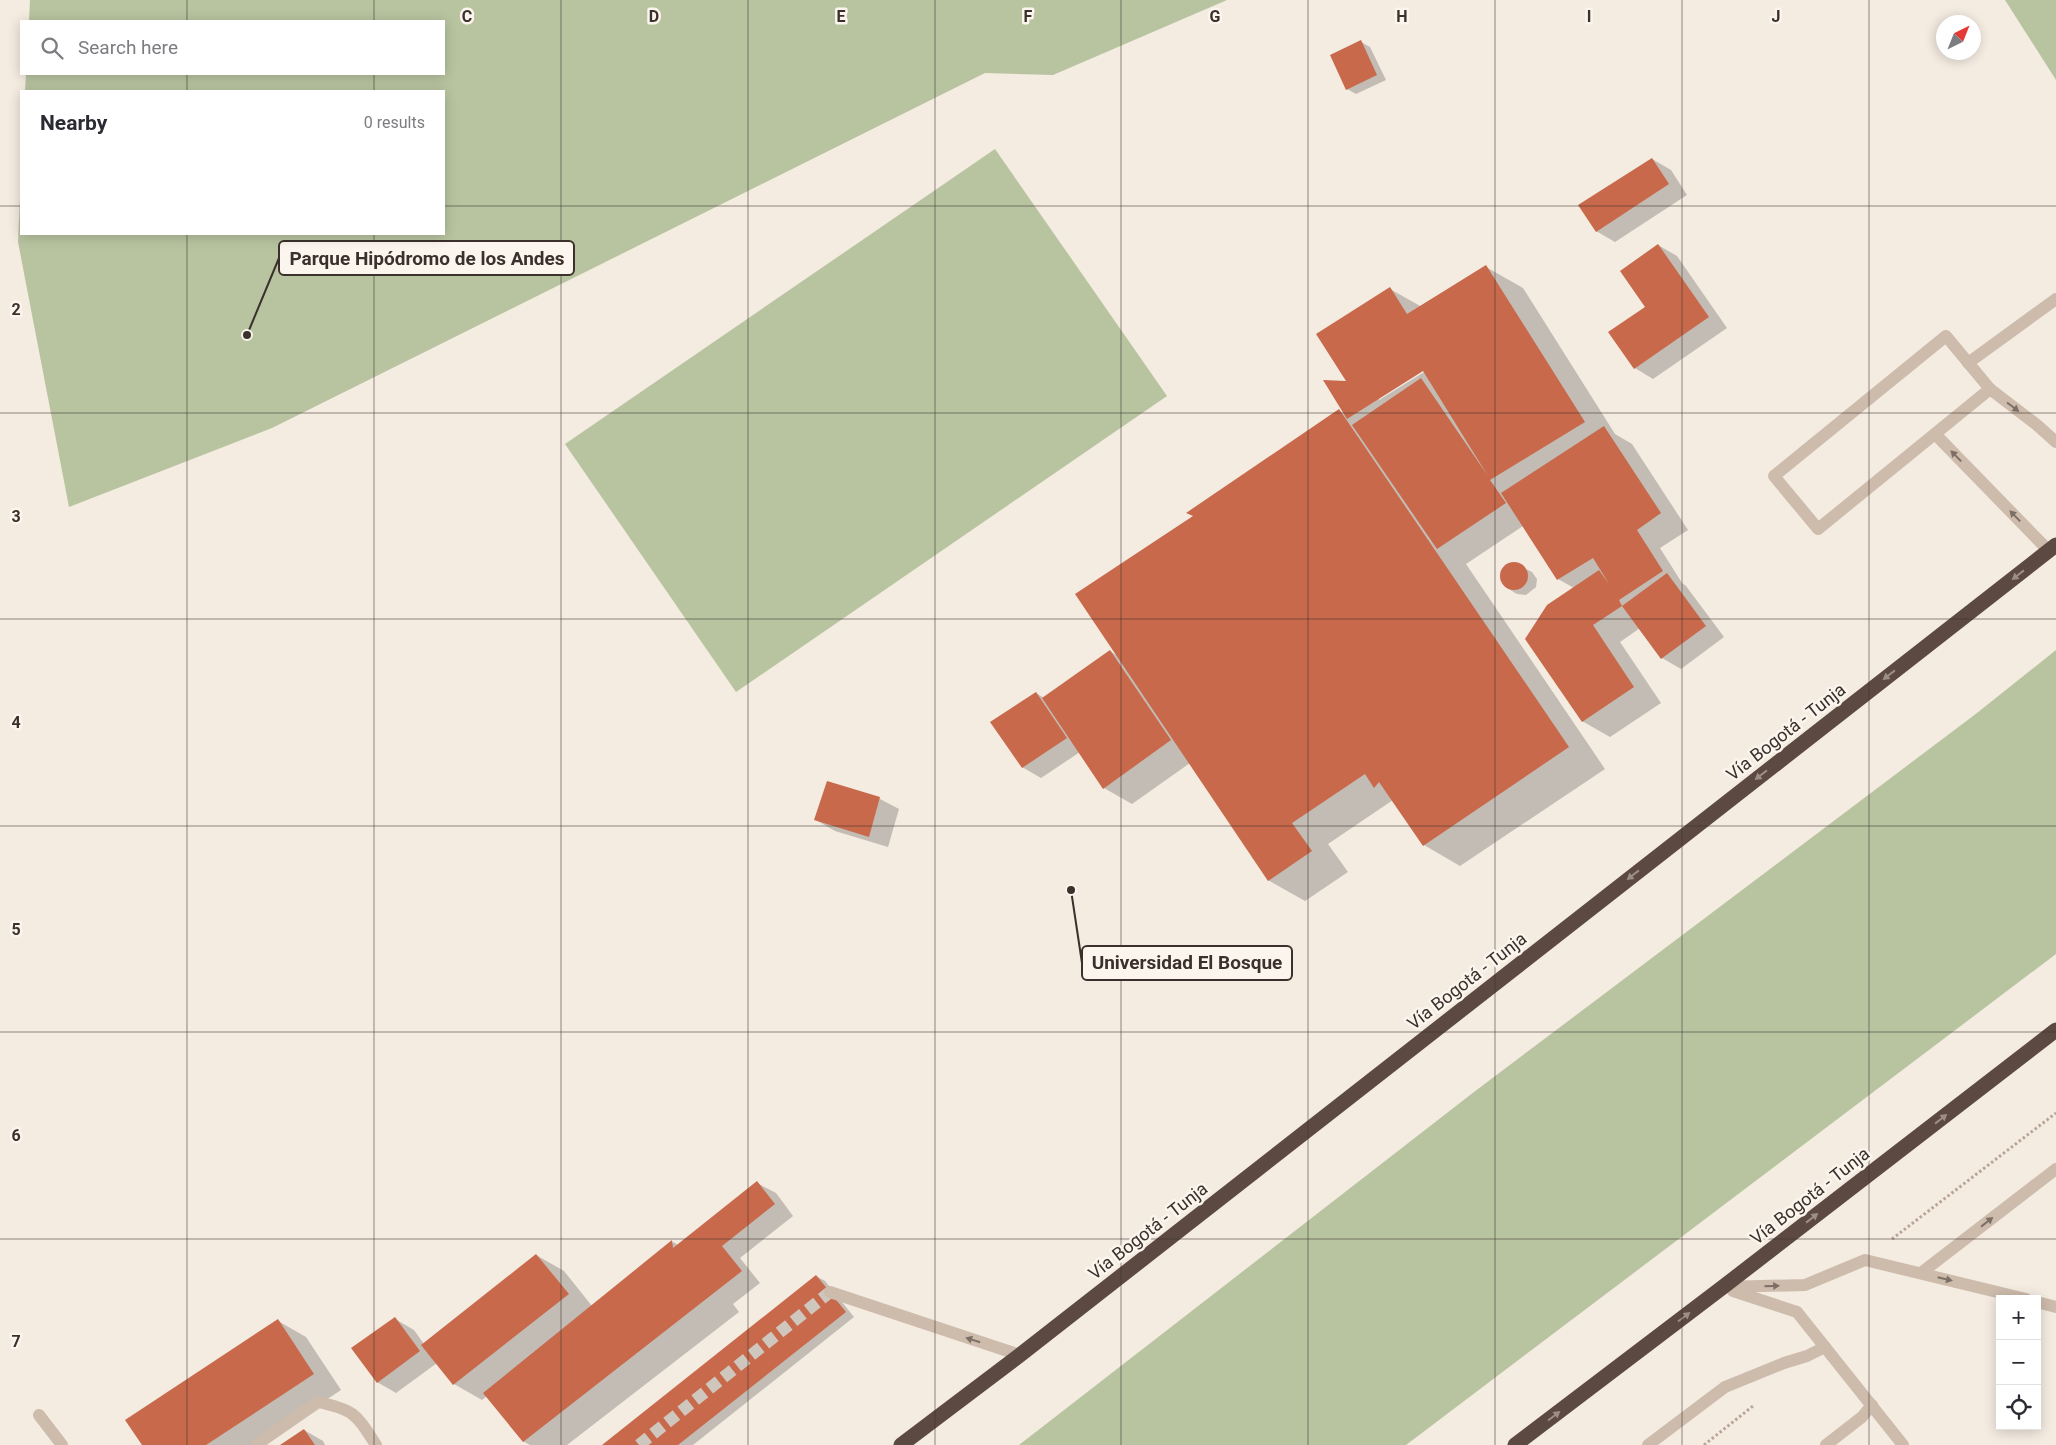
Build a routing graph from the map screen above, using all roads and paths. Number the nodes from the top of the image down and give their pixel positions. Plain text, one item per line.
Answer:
1 (2056, 299) edge
2 (1968, 363) junction
3 (1990, 389) junction
4 (1935, 434) junction
5 (2056, 442) edge
6 (2052, 548) edge
7 (2056, 1030) edge
8 (2056, 1169) edge
9 (1920, 1273) junction
10 (1723, 1287) junction
11 (830, 1292) dead end
12 (2010, 1295) edge
13 (2041, 1303) edge
14 (2056, 1307) edge
15 (1825, 1347) junction
16 (1020, 1355) junction
17 (1872, 1405) junction
18 (39, 1415) dead end
19 (62, 1445) edge
20 (256, 1445) edge
21 (376, 1445) edge
22 (901, 1445) edge
23 (1515, 1445) edge
24 (1648, 1445) edge
25 (1826, 1445) edge
26 (1903, 1445) edge

1 - 2 lane
2 - 3 lane
2 - 4 lane
3 - 4 lane
3 -> 5 lane
6 -> 4 lane
6 -> 16 highway, Vía Bogotá - Tunja
10 -> 7 highway, Vía Bogotá - Tunja
9 -> 8 lane
10 -> 9 lane
9 -> 12 lane
10 - 15 lane
23 -> 10 highway, Vía Bogotá - Tunja
16 -> 11 lane
13 - 14 lane
15 - 17 lane
15 - 24 lane
16 - 22 highway, Vía Bogotá - Tunja
17 - 25 lane
17 - 26 lane
18 - 19 lane
20 - 21 lane

